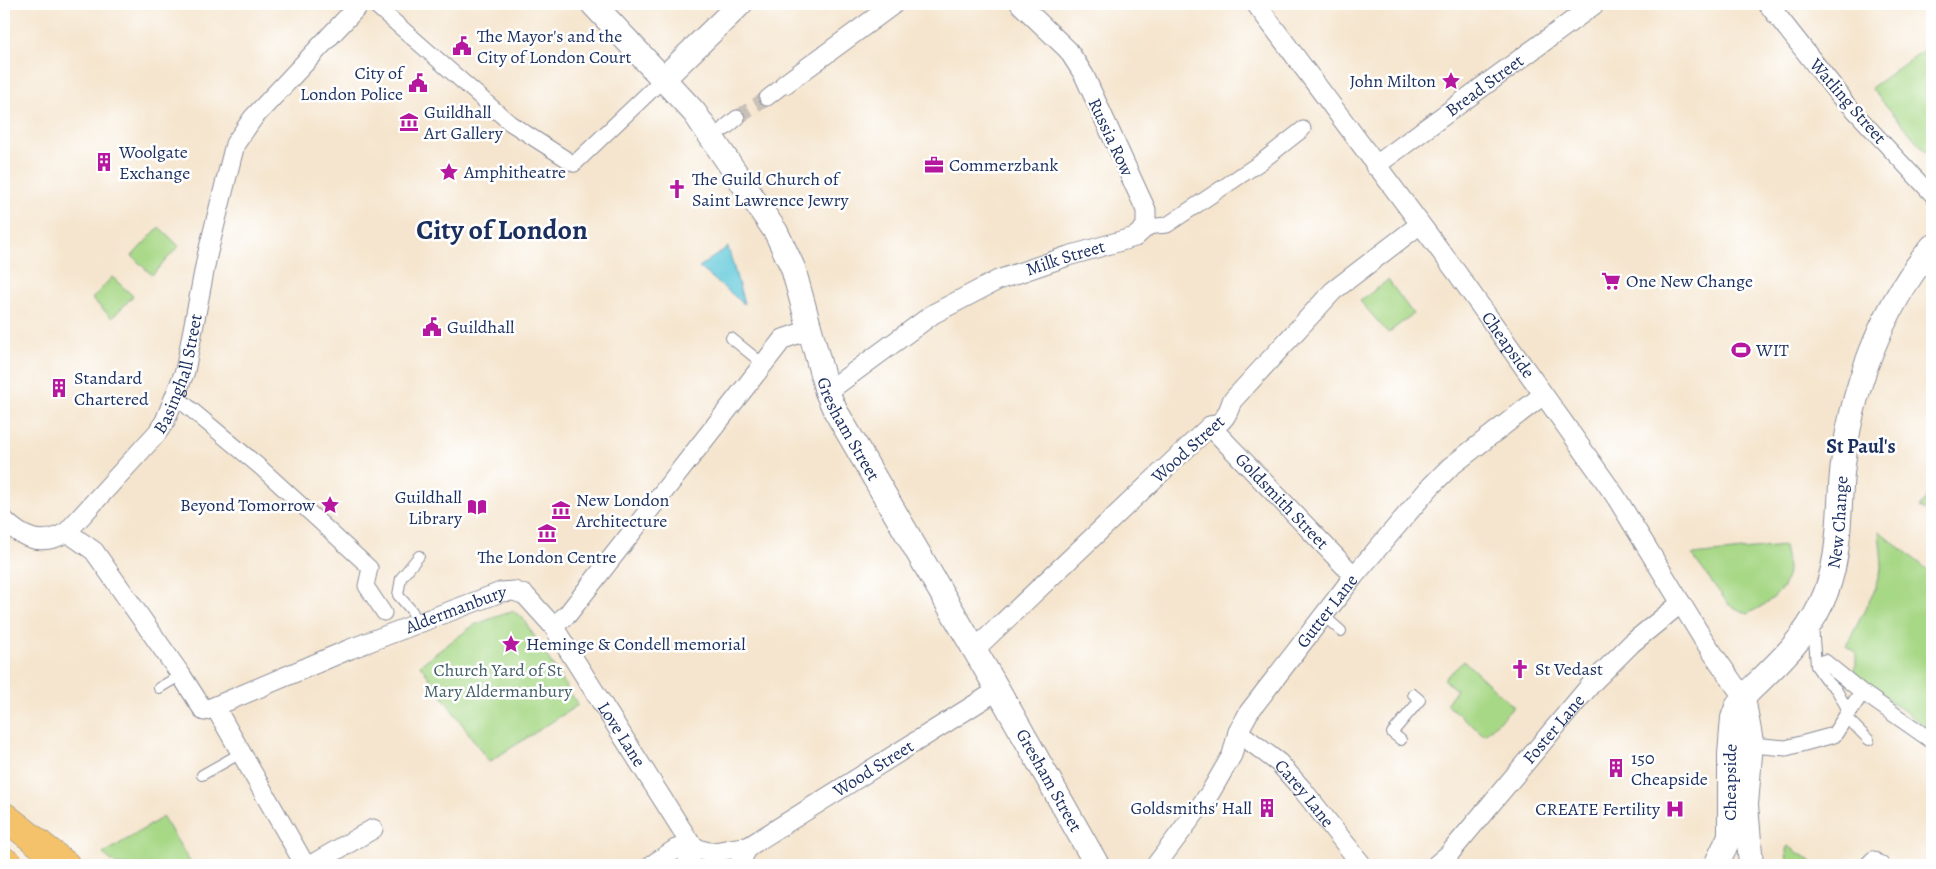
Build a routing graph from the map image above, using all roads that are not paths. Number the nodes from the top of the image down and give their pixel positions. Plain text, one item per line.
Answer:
1 (360, 4) edge
2 (374, 4) edge
3 (593, 4) edge
4 (740, 4) edge
5 (894, 4) edge
6 (1020, 4) edge
7 (1256, 4) edge
8 (1594, 4) edge
9 (1768, 4) edge
10 (663, 79) junction
11 (785, 84) joint
12 (1841, 97) joint
13 (767, 98) tunnel mouth
14 (1303, 129) dead end
15 (1375, 166) junction
16 (1932, 195) edge
17 (1419, 225) junction
18 (1146, 227) junction
19 (1932, 247) edge
20 (809, 330) junction
21 (731, 338) dead end
22 (763, 364) junction
23 (827, 392) junction
24 (1543, 395) junction
25 (175, 396) junction
26 (1210, 426) junction
27 (4, 520) edge
28 (67, 532) junction
29 (420, 556) dead end
30 (1354, 576) junction
31 (1681, 603) junction
32 (384, 613) dead end
33 (1324, 616) junction
34 (1813, 619) junction
35 (417, 623) junction
36 (553, 626) junction
37 (1342, 631) dead end
38 (974, 650) junction
39 (1825, 662) dead end
40 (181, 675) junction
41 (160, 688) dead end
42 (998, 690) junction
43 (1862, 692) junction
44 (1413, 694) dead end
45 (1743, 697) junction
46 (209, 709) junction
47 (1848, 714) junction
48 (1238, 732) junction
49 (1401, 740) dead end
50 (1869, 740) dead end
51 (1932, 741) edge
52 (1763, 746) dead end
53 (242, 753) junction
54 (202, 775) dead end
55 (4, 816) edge
56 (376, 828) dead end
57 (691, 844) junction
58 (748, 847) junction
59 (4, 861) edge
60 (10, 865) edge
61 (66, 865) edge
62 (305, 865) edge
63 (311, 865) edge
64 (652, 865) edge
65 (692, 865) edge
66 (739, 865) edge
67 (1097, 865) edge
68 (1156, 865) edge
69 (1362, 865) edge
70 (1436, 865) edge
71 (1716, 865) edge
72 (1752, 865) edge

1 - 25 street, Basinghall Street
2 - 10 street
3 - 10 street, Gresham Street
4 - 10 street
5 - 11 street
6 - 18 street, Russia Row
7 - 15 street, Cheapside
8 - 15 street, Bread Street
9 - 12 street, Watling Street
10 - 20 street, Gresham Street
11 - 13 street
12 - 16 street, Watling Street
14 - 18 street, Milk Street
15 - 17 street, Cheapside
17 - 24 street, Cheapside
17 - 26 street, Wood Street
18 - 23 street, Milk Street
19 - 34 street, New Change
20 - 22 street
20 - 23 street, Gresham Street
21 - 22 lane
22 - 36 street
23 - 38 street, Gresham Street
24 - 30 street, Gutter Lane
24 - 31 street, Cheapside
25 - 28 street, Basinghall Street
25 - 32 street
26 - 30 street, Goldsmith Street
26 - 38 street, Wood Street
27 - 28 street
28 - 40 street
29 - 35 lane
30 - 33 street, Gutter Lane
31 - 45 street, Cheapside
31 - 70 street, Foster Lane
33 - 37 lane
33 - 48 street, Gutter Lane
34 - 45 street, New Change
34 - 47 lane
35 - 36 street, Aldermanbury
35 - 46 street, Aldermanbury
36 - 57 street, Love Lane
38 - 42 street, Gresham Street
39 - 43 street
40 - 41 lane
40 - 46 street
42 - 58 street, Wood Street
42 - 67 street, Gresham Street
43 - 47 street
43 - 51 street
44 - 49 lane
45 - 71 street, Cheapside
45 - 72 street, Cheapside
46 - 53 street
47 - 50 lane
47 - 52 street
48 - 68 street, Gutter Lane
48 - 69 street, Carey Lane
53 - 54 lane
53 - 62 street
55 - 61 main road
56 - 63 street
57 - 58 street, Wood Street
57 - 64 street
57 - 65 street
58 - 66 street
59 - 60 main road

